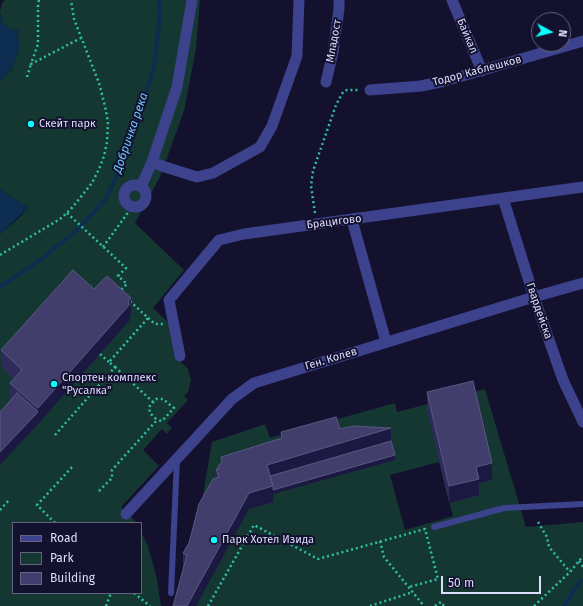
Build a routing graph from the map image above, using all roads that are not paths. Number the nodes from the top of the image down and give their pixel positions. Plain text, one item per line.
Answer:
1 (192, 0) edge
2 (298, 0) edge
3 (339, 0) edge
4 (452, 0) edge
5 (583, 41) edge
6 (482, 72) junction
7 (326, 82) dead end
8 (370, 90) road end
9 (152, 162) junction
10 (141, 187) junction
11 (583, 187) edge
12 (503, 198) junction
13 (352, 220) junction
14 (583, 283) edge
15 (534, 297) junction
16 (386, 342) junction
17 (180, 356) dead end
18 (583, 422) edge
19 (177, 458) junction
20 (583, 504) edge
21 (126, 514) dead end
22 (434, 527) dead end
23 (171, 593) dead end

1 - 9 street
2 - 9 street
3 - 7 street, Младост
4 - 6 street, Байкал
5 - 6 street, Тодор Каблешков
6 - 8 street, Тодор Каблешков
9 - 10 street
10 - 10 street
11 - 12 street, Брацигово
12 - 13 street, Брацигово
12 - 15 street, Гвардейска
13 - 16 street
13 - 17 street, Брацигово
14 - 15 street, Ген. Колев
15 - 16 street, Ген. Колев
15 - 18 street, Гвардейска
16 - 19 street, Ген. Колев
19 - 21 street, Ген. Колев
19 - 23 lane
20 - 22 lane

